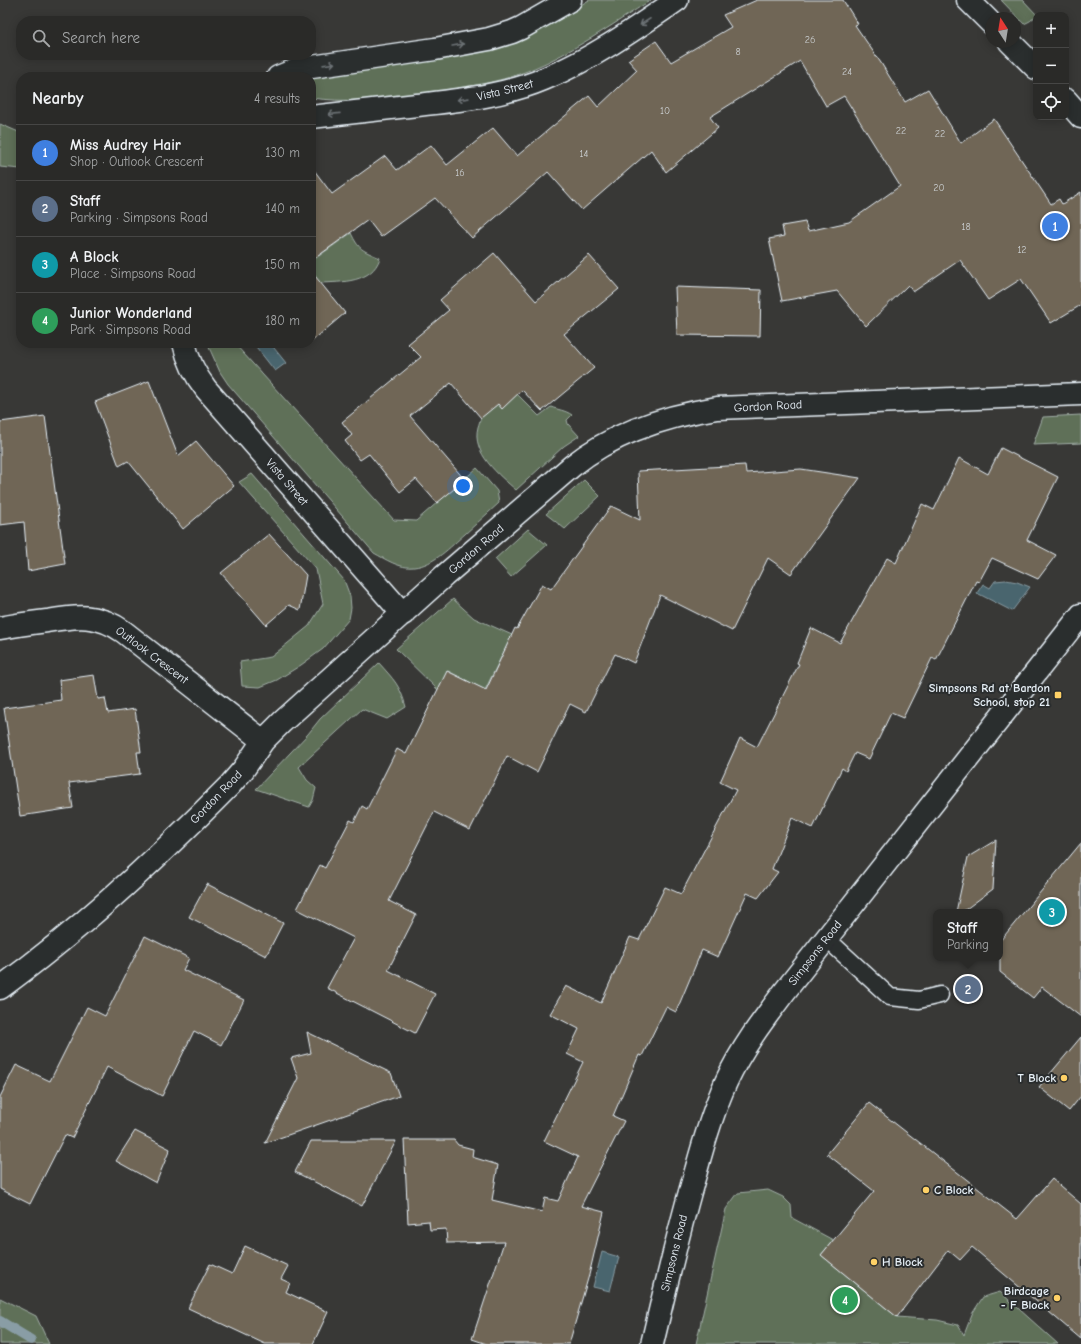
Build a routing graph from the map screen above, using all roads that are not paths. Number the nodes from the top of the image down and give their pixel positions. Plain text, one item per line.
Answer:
1 (570, 0) edge
2 (678, 0) edge
3 (968, 0) edge
4 (985, 17) edge
5 (1016, 48) edge
6 (1033, 65) edge
7 (290, 72) edge
8 (1069, 103) edge
9 (316, 116) edge
10 (1081, 117) edge
11 (185, 348) edge
12 (1081, 394) edge
13 (403, 614) junction
14 (1080, 616) edge
15 (0, 628) edge
16 (263, 741) junction
17 (827, 939) junction
18 (0, 988) edge
19 (940, 995) dead end
20 (652, 1344) edge

7 -> 1 street
2 -> 9 street, Vista Street
3 - 4 street
5 - 6 street
8 - 10 street
11 - 13 street, Vista Street
12 - 13 street, Gordon Road
13 - 16 street, Gordon Road
14 - 17 street, Simpsons Road
15 - 16 street, Outlook Crescent
16 - 18 street, Gordon Road
17 - 19 lane
17 - 20 street, Simpsons Road

